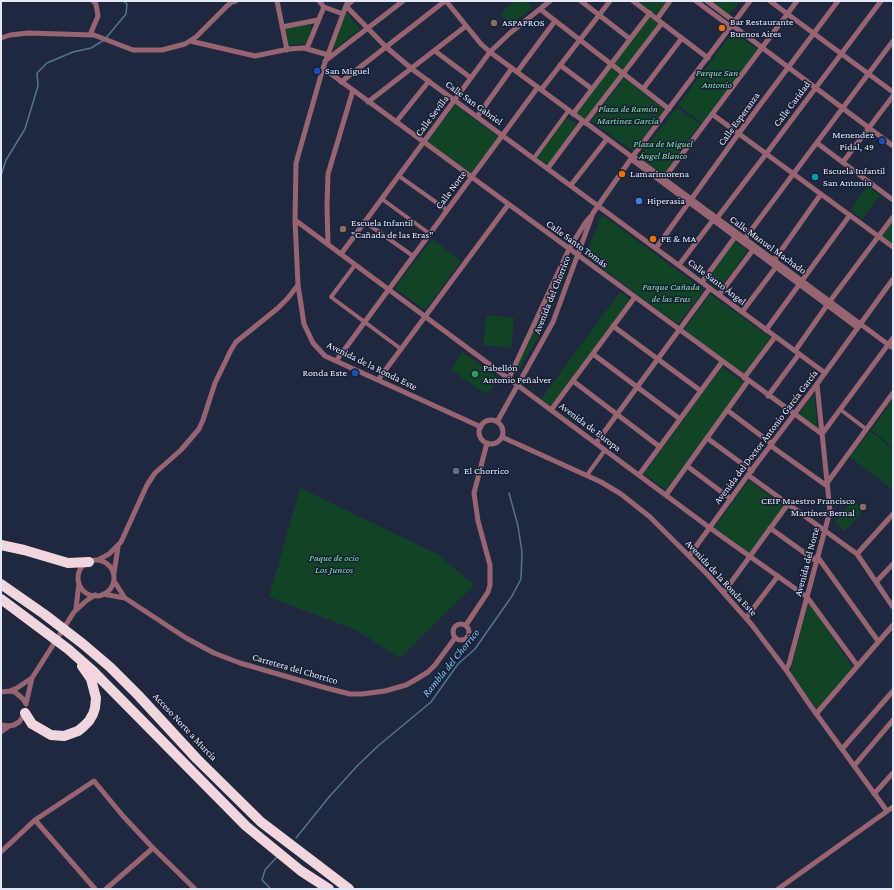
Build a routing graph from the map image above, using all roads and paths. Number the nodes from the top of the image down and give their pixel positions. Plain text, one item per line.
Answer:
1 (93, 1) edge
2 (234, 1) edge
3 (277, 1) edge
4 (319, 1) edge
5 (352, 1) edge
6 (404, 1) edge
7 (445, 1) edge
8 (550, 1) edge
9 (581, 1) edge
10 (610, 1) edge
11 (633, 1) edge
12 (670, 1) edge
13 (696, 1) edge
14 (707, 1) edge
15 (750, 1) edge
16 (770, 1) edge
17 (797, 1) edge
18 (838, 1) edge
19 (881, 1) edge
20 (347, 3) edge
21 (324, 7) junction
22 (540, 9) junction
23 (650, 13) junction
24 (343, 14) junction
25 (787, 14) junction
26 (598, 15) junction
27 (657, 19) junction
28 (318, 20) junction
29 (555, 21) junction
30 (662, 23) junction
31 (733, 24) junction
32 (466, 26) junction
33 (282, 27) junction
34 (367, 29) junction
35 (813, 33) junction
36 (90, 35) junction
37 (1, 38) edge
38 (682, 38) junction
39 (579, 40) junction
40 (630, 40) junction
41 (190, 41) junction
42 (893, 41) edge
43 (386, 47) junction
44 (762, 47) junction
45 (307, 48) junction
46 (287, 50) junction
47 (435, 50) junction
48 (490, 52) junction
49 (841, 54) junction
50 (328, 55) junction
51 (708, 58) junction
52 (325, 62) junction
53 (611, 64) junction
54 (560, 65) junction
55 (788, 67) junction
56 (323, 68) junction
57 (412, 68) junction
58 (512, 68) junction
59 (517, 72) junction
60 (624, 74) junction
61 (869, 74) junction
62 (471, 78) junction
63 (429, 81) junction
64 (341, 82) junction
65 (816, 88) junction
66 (539, 89) junction
67 (592, 89) junction
68 (643, 89) junction
69 (353, 90) junction
70 (893, 92) edge
71 (893, 96) edge
72 (455, 100) junction
73 (368, 102) junction
74 (843, 108) junction
75 (669, 109) junction
76 (571, 112) junction
77 (712, 114) junction
78 (477, 117) junction
79 (396, 122) junction
80 (584, 122) junction
81 (869, 128) junction
82 (739, 133) junction
83 (503, 135) junction
84 (607, 139) junction
85 (424, 143) junction
86 (817, 143) junction
87 (893, 146) edge
88 (766, 154) junction
89 (534, 158) junction
90 (632, 158) junction
91 (843, 162) junction
92 (548, 168) junction
93 (794, 174) junction
94 (399, 176) junction
95 (471, 178) junction
96 (663, 181) junction
97 (571, 185) junction
98 (821, 194) junction
99 (382, 199) junction
100 (893, 200) edge
101 (690, 201) junction
102 (508, 205) junction
103 (598, 206) junction
104 (447, 210) junction
105 (593, 213) junction
106 (850, 215) junction
107 (893, 217) edge
108 (715, 219) junction
109 (295, 220) junction
110 (365, 222) junction
111 (430, 234) junction
112 (735, 236) junction
113 (878, 236) junction
114 (744, 241) junction
115 (328, 245) junction
116 (893, 247) edge
117 (656, 248) junction
118 (569, 249) junction
119 (753, 250) junction
120 (341, 254) junction
121 (578, 255) junction
122 (414, 256) junction
123 (774, 264) junction
124 (356, 265) junction
125 (679, 265) junction
126 (893, 279) edge
127 (702, 282) junction
128 (800, 282) junction
129 (298, 285) junction
130 (710, 288) junction
131 (389, 290) junction
132 (719, 295) junction
133 (634, 297) junction
134 (829, 303) junction
135 (742, 312) junction
136 (425, 316) junction
137 (365, 322) junction
138 (613, 326) junction
139 (859, 326) junction
140 (679, 330) junction
141 (766, 330) junction
142 (775, 336) junction
143 (893, 338) edge
144 (891, 346) edge
145 (401, 349) junction
146 (797, 353) junction
147 (593, 354) junction
148 (658, 359) junction
149 (336, 361) junction
150 (722, 362) junction
151 (825, 373) junction
152 (509, 378) junction
153 (378, 380) junction
154 (746, 380) junction
155 (572, 381) junction
156 (517, 384) junction
157 (817, 384) junction
158 (637, 387) junction
159 (700, 392) junction
160 (893, 393) edge
161 (768, 396) junction
162 (552, 410) junction
163 (727, 410) junction
164 (841, 410) junction
165 (617, 414) junction
166 (794, 415) junction
167 (680, 419) junction
168 (497, 422) junction
169 (480, 427) junction
170 (866, 429) junction
171 (822, 434) junction
172 (502, 437) junction
173 (707, 438) junction
174 (596, 442) junction
175 (487, 443) junction
176 (772, 445) junction
177 (660, 446) junction
178 (605, 450) junction
179 (687, 466) junction
180 (750, 473) junction
181 (587, 475) junction
182 (639, 475) junction
183 (827, 485) junction
184 (666, 495) junction
185 (731, 499) junction
186 (788, 504) junction
187 (893, 514) edge
188 (710, 528) junction
189 (770, 528) junction
190 (824, 530) junction
191 (1, 545) edge
192 (118, 546) junction
193 (857, 554) junction
194 (689, 556) junction
195 (750, 556) junction
196 (817, 558) junction
197 (93, 561) junction
198 (893, 564) edge
199 (114, 574) junction
200 (778, 576) junction
201 (114, 581) junction
202 (79, 582) junction
203 (876, 582) junction
204 (1, 584) edge
205 (724, 592) junction
206 (103, 594) junction
207 (95, 595) junction
208 (807, 597) junction
209 (125, 598) junction
210 (1, 599) edge
211 (893, 607) edge
212 (75, 610) junction
213 (746, 618) junction
214 (893, 625) edge
215 (466, 626) junction
216 (456, 638) junction
217 (878, 641) junction
218 (68, 649) junction
219 (857, 665) junction
220 (786, 670) junction
221 (32, 678) junction
222 (10, 691) junction
223 (893, 691) edge
224 (1, 692) edge
225 (25, 709) junction
226 (816, 714) junction
227 (893, 720) edge
228 (1, 725) edge
229 (9, 726) junction
230 (1, 732) edge
231 (842, 749) junction
232 (854, 766) junction
233 (893, 773) edge
234 (874, 794) junction
235 (893, 807) edge
236 (887, 811) junction
237 (35, 820) junction
238 (153, 848) junction
239 (1, 852) edge
240 (95, 889) edge
241 (106, 889) edge
242 (195, 889) edge
243 (329, 889) edge
244 (349, 889) edge
245 (778, 889) edge

1 - 36 street
2 - 41 street
3 - 33 street
4 - 21 street
5 - 20 street
6 - 34 street
7 - 32 street, Calle Manuel Machado
7 - 43 street
8 - 22 street, Calle Sevilla
9 - 26 street
10 - 26 street, Calle Norte
11 - 23 street
12 - 27 street
13 - 31 street
14 - 31 street
15 - 31 street, Avenida del Chorrico
16 - 25 street
17 - 25 street
18 - 35 street, Calle Esperanza
19 - 49 street, Calle Caridad
20 - 24 street, Avenida de la Ronda Este
20 - 34 street, Calle San Gabriel
21 - 24 street
21 - 28 street
22 - 29 street
22 - 48 street, Calle Sevilla
23 - 27 street
23 - 40 street
24 - 50 street, Avenida de la Ronda Este
25 - 35 street
25 - 44 street
26 - 39 street, Calle Norte
26 - 40 street
27 - 30 street
28 - 33 street
28 - 45 street
29 - 39 street
29 - 59 street
30 - 38 street
30 - 60 street
31 - 44 street
31 - 51 street, Avenida del Chorrico
32 - 47 street
32 - 48 street, Calle Manuel Machado
33 - 46 street
34 - 43 street, Calle San Gabriel
34 - 52 street
35 - 49 street
35 - 55 street, Calle Esperanza
36 - 37 street
36 - 41 street
38 - 51 street
38 - 68 street
39 - 53 street
39 - 54 street, Calle Norte
40 - 53 street
41 - 46 street
42 - 61 street
43 - 57 street, Calle San Gabriel
43 - 64 street
44 - 55 street
44 - 77 street
45 - 46 street
45 - 50 street
47 - 57 street
47 - 62 street
48 - 58 street, Calle Manuel Machado
48 - 62 street, Calle Sevilla
49 - 61 street
49 - 65 street, Calle Caridad
50 - 52 street, Avenida de la Ronda Este
51 - 75 street, Avenida del Chorrico
52 - 56 street, Avenida de la Ronda Este
53 - 60 street
53 - 67 street
54 - 66 street, Calle Norte
54 - 67 street
55 - 65 street
55 - 82 street, Calle Esperanza
56 - 64 street, Calle Santo Tomás
56 - 109 street, Avenida de la Ronda Este
57 - 63 street, Calle San Gabriel
57 - 73 street
58 - 59 street, Calle Manuel Machado
58 - 78 street
59 - 66 street, Calle Manuel Machado
60 - 68 street
60 - 80 street
61 - 70 street
61 - 74 street
62 - 72 street, Calle Sevilla
63 - 72 street, Calle San Gabriel
63 - 79 street
64 - 69 street, Calle Santo Tomás
65 - 74 street
65 - 88 street, Calle Caridad
66 - 76 street, Calle Manuel Machado
66 - 83 street, Calle Norte
67 - 76 street
68 - 75 street
69 - 73 street, Calle Santo Tomás
69 - 115 street
71 - 81 street
72 - 78 street, Calle San Gabriel
72 - 85 street, Calle Sevilla
73 - 79 street, Calle Santo Tomás
74 - 81 street
74 - 86 street
75 - 90 street, Avenida del Chorrico
76 - 80 street, Calle Manuel Machado
76 - 89 street
77 - 82 street
77 - 96 street
78 - 83 street, Calle San Gabriel
79 - 85 street, Calle Santo Tomás
80 - 84 street, Calle Manuel Machado
80 - 92 street
81 - 87 street
81 - 91 street
82 - 88 street
82 - 101 street, Calle Esperanza
83 - 89 street, Calle San Gabriel
83 - 95 street, Calle Norte
84 - 90 street, Calle Manuel Machado
84 - 97 street
85 - 94 street, Calle Sevilla
85 - 95 street, Calle Santo Tomás
86 - 91 street
86 - 93 street
88 - 93 street
88 - 108 street, Calle Caridad
89 - 92 street, Calle San Gabriel
90 - 96 street, Calle Manuel Machado
90 - 103 street, Avenida del Chorrico
91 - 100 street
92 - 97 street, Calle San Gabriel
93 - 98 street
93 - 114 street
94 - 99 street, Calle Sevilla
94 - 104 street
95 - 102 street, Calle Santo Tomás
95 - 104 street, Calle Norte
96 - 101 street, Calle Manuel Machado
97 - 103 street, Calle San Gabriel
98 - 106 street
98 - 123 street
99 - 110 street, Calle Sevilla
99 - 111 street
101 - 108 street, Calle Manuel Machado
101 - 117 street, Calle Esperanza
102 - 118 street, Calle Santo Tomás
102 - 136 street
103 - 105 street, Avenida del Chorrico
103 - 117 street, Calle Santo Ángel
104 - 111 street, Calle Norte
105 - 118 street, Avenida del Chorrico
105 - 121 street, Avenida del Chorrico
106 - 113 street
106 - 128 street
107 - 113 street
108 - 112 street, Calle Manuel Machado
108 - 114 street, Calle Manuel Machado
108 - 125 street, Calle Caridad
109 - 115 street, Avenida de Europa
109 - 129 street, Avenida de la Ronda Este
110 - 120 street, Calle Sevilla
110 - 122 street
111 - 122 street, Calle Norte
112 - 114 street, Calle Manuel Machado
112 - 127 street
113 - 116 street
113 - 134 street
114 - 119 street, Calle Manuel Machado
114 - 123 street, Calle Manuel Machado
115 - 120 street, Avenida de Europa
117 - 125 street, Calle Santo Ángel
118 - 121 street, Calle Santo Tomás
118 - 152 street, Avenida del Chorrico
119 - 123 street, Calle Manuel Machado
119 - 132 street
120 - 124 street, Avenida de Europa
121 - 133 street, Calle Santo Tomás
121 - 156 street, Avenida del Chorrico
122 - 131 street, Calle Norte
123 - 128 street, Calle Manuel Machado
123 - 135 street
124 - 131 street, Avenida de Europa
124 - 137 street
125 - 127 street, Calle Santo Ángel
126 - 139 street, Avenida del Doctor Antonio García García
127 - 130 street, Calle Santo Ángel
128 - 134 street, Calle Manuel Machado
128 - 141 street
129 - 149 street, Avenida de la Ronda Este
129 - 192 street
130 - 132 street, Calle Santo Ángel
130 - 140 street
131 - 136 street, Avenida de Europa
131 - 137 street, Calle Norte
132 - 135 street, Calle Santo Ángel
133 - 138 street
133 - 140 street, Calle Santo Tomás
134 - 139 street, Calle Manuel Machado
134 - 146 street
135 - 141 street, Calle Santo Ángel
136 - 145 street
136 - 152 street, Avenida de Europa
137 - 145 street
137 - 149 street, Calle Norte
138 - 147 street
138 - 148 street
139 - 144 street, Calle Manuel Machado
139 - 151 street, Avenida del Doctor Antonio García García
140 - 148 street
140 - 150 street, Calle Santo Tomás
141 - 142 street, Calle Santo Ángel
142 - 146 street, Calle Santo Ángel
142 - 154 street
143 - 144 street
144 - 164 street
145 - 153 street
146 - 151 street, Calle Santo Ángel
146 - 161 street
147 - 155 street
147 - 158 street
148 - 158 street
148 - 159 street
149 - 153 street, Avenida de la Ronda Este
150 - 154 street, Calle Santo Tomás
150 - 159 street
151 - 157 street, Avenida del Doctor Antonio García García
152 - 156 street, Avenida de Europa
153 - 169 street, Avenida de la Ronda Este
154 - 161 street, Calle Santo Tomás
154 - 163 street
155 - 162 street
155 - 165 street
156 - 162 street, Avenida de Europa
156 - 168 street, Avenida del Chorrico
157 - 166 street, Avenida del Doctor Antonio García García
157 - 171 street, Avenida del Norte
158 - 165 street
158 - 167 street
159 - 167 street
160 - 170 street
161 - 166 street, Calle Santo Tomás
162 - 174 street, Avenida de Europa
163 - 173 street
163 - 176 street
164 - 170 street
164 - 171 street
165 - 174 street
165 - 177 street
166 - 171 street, Calle Santo Tomás
166 - 176 street, Avenida del Doctor Antonio García García
167 - 177 street
168 - 169 street
168 - 172 street
169 - 175 street
170 - 183 street
171 - 183 street, Avenida del Norte
172 - 175 street
172 - 181 street, Avenida de la Ronda Este
173 - 179 street
173 - 180 street
174 - 178 street, Avenida de Europa
175 - 215 street
176 - 180 street, Avenida del Doctor Antonio García García
176 - 183 street
177 - 182 street
178 - 181 street
178 - 182 street, Avenida de Europa
179 - 184 street
179 - 185 street
180 - 185 street, Avenida del Doctor Antonio García García
180 - 186 street
181 - 194 street, Avenida de la Ronda Este
182 - 184 street, Avenida de Europa
183 - 190 street, Avenida del Norte
184 - 188 street, Avenida de Europa
185 - 188 street, Avenida del Doctor Antonio García García
186 - 189 street
186 - 190 street
187 - 193 street
188 - 194 street, Avenida del Doctor Antonio García García
188 - 195 street, Avenida de Europa
189 - 195 street
189 - 196 street
190 - 193 street
190 - 196 street, Avenida del Norte
191 - 197 highway
192 - 197 street
192 - 199 street
193 - 203 street
194 - 205 street, Avenida de la Ronda Este
195 - 200 street, Avenida de Europa
195 - 205 street
196 - 208 street, Avenida del Norte
196 - 217 street
197 - 199 street
197 - 202 street
198 - 203 street
199 - 201 street
200 - 208 street, Avenida de Europa
200 - 213 street
201 - 206 street
201 - 209 street, Carretera del Chorrico
202 - 207 street
202 - 212 street
203 - 211 street
204 - 244 highway, Acceso Norte a Murcia
205 - 213 street, Avenida de la Ronda Este
206 - 207 street
206 - 209 street, Carretera del Chorrico
207 - 212 street
208 - 219 street, Avenida de Europa
208 - 220 street, Avenida del Norte
209 - 216 street, Carretera del Chorrico
210 - 218 highway
212 - 221 street
213 - 220 street, Avenida de la Ronda Este
214 - 217 street
215 - 216 street
215 - 216 street
217 - 219 street
218 - 225 highway
218 - 243 highway
219 - 226 street
220 - 226 street, Avenida de la Ronda Este
221 - 222 street
221 - 225 street
222 - 224 street
222 - 225 street
223 - 231 street
225 - 229 street
226 - 231 street, Avenida de la Ronda Este
227 - 232 street
228 - 229 street
229 - 230 street
231 - 232 street, Avenida de la Ronda Este
232 - 234 street, Avenida de la Ronda Este
233 - 234 street
234 - 236 street, Avenida de la Ronda Este
235 - 236 street
236 - 245 street
237 - 238 street
237 - 239 street
237 - 240 street
238 - 241 street
238 - 242 street

